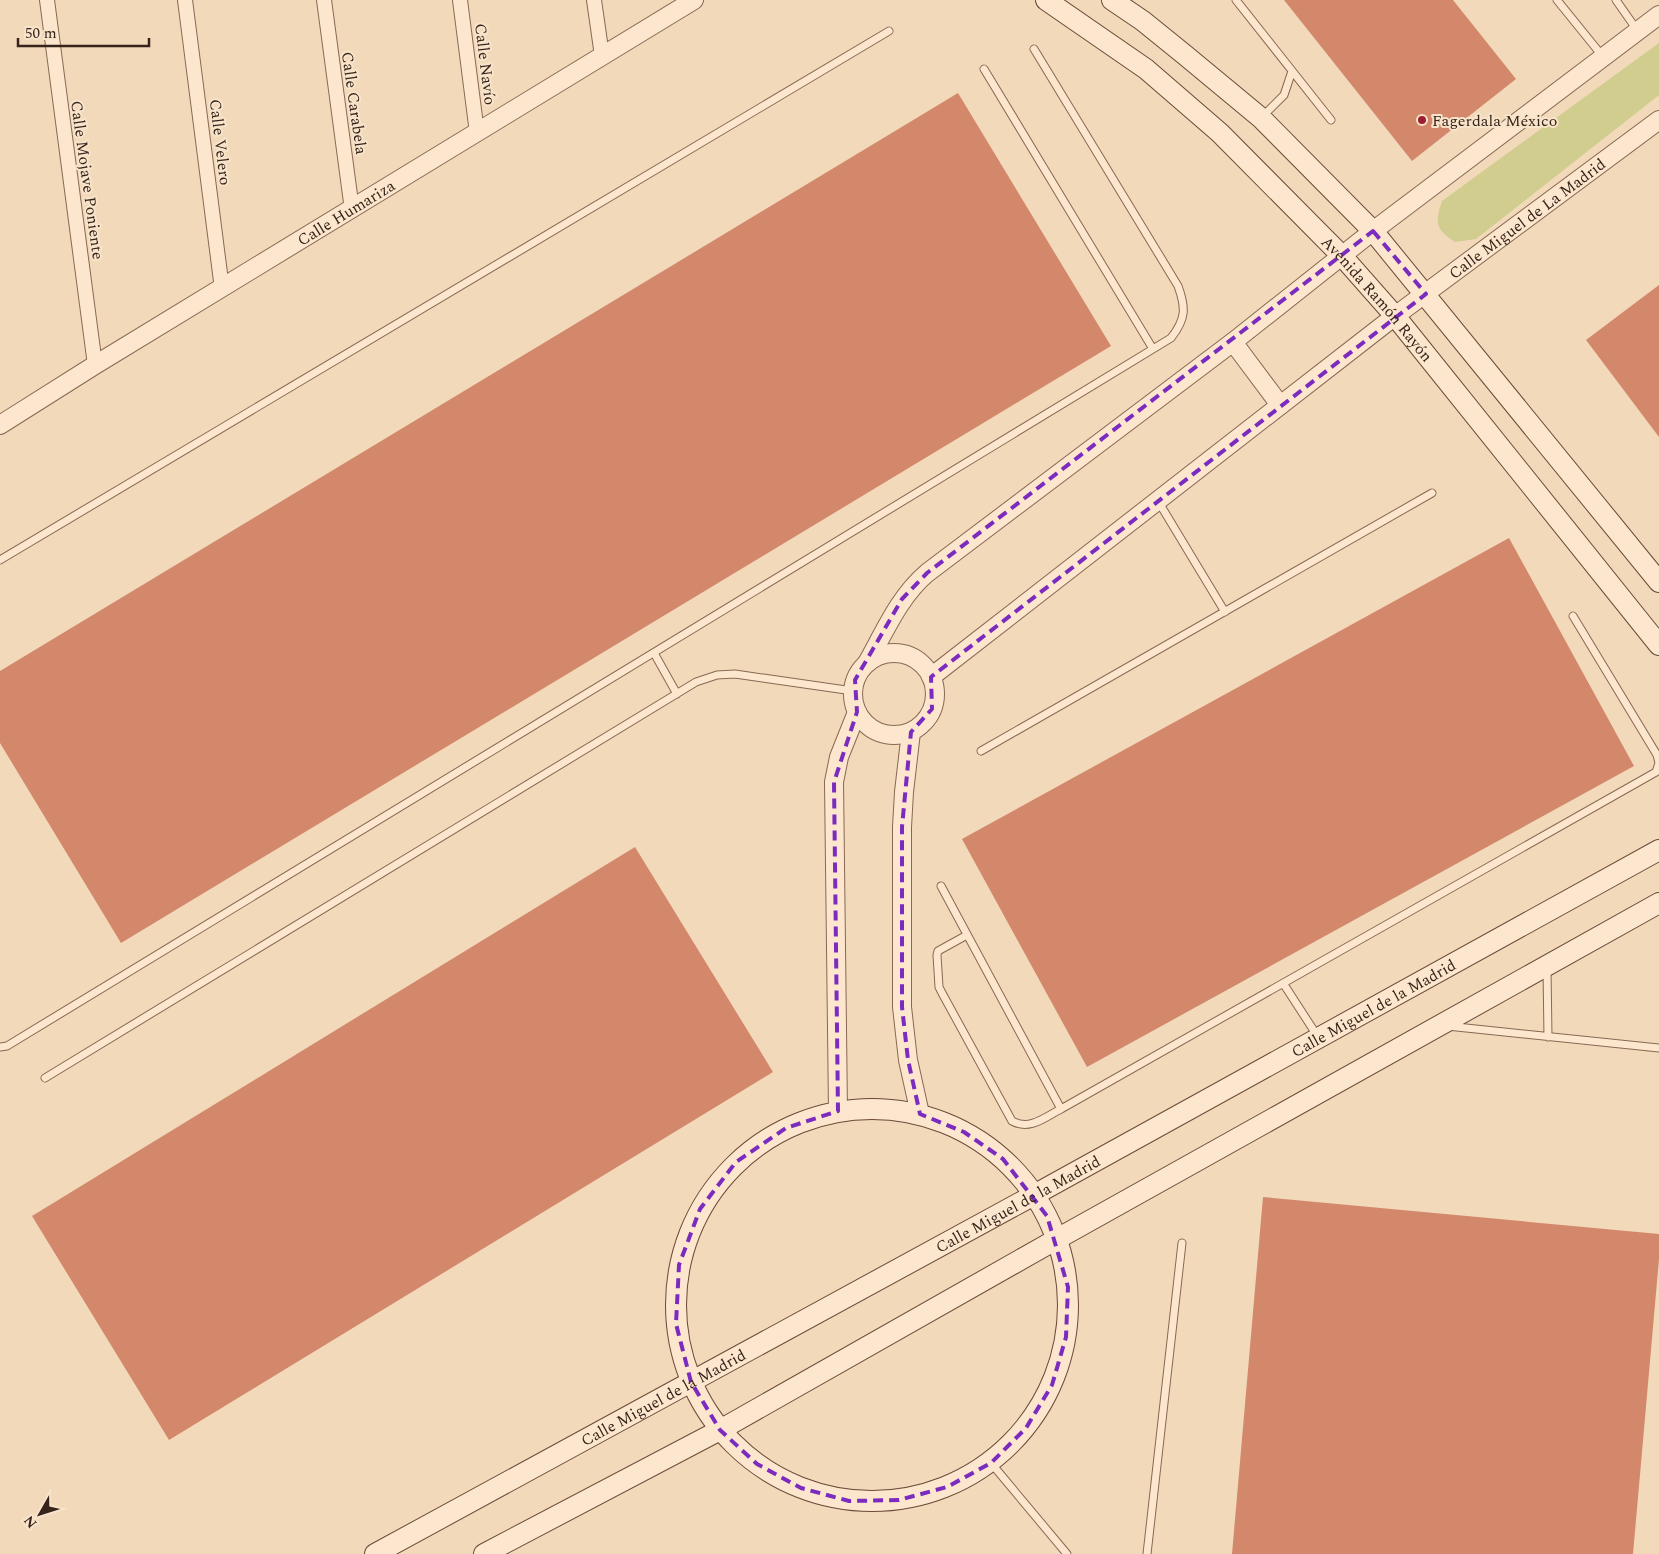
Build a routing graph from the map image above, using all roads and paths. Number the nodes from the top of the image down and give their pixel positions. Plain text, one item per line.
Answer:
1 (47, 0) edge
2 (185, 0) edge
3 (324, 0) edge
4 (460, 0) edge
5 (594, 0) edge
6 (694, 0) edge
7 (1046, 0) edge
8 (1112, 0) edge
9 (1236, 0) edge
10 (1557, 0) edge
11 (1616, 0) edge
12 (1659, 14) edge
13 (889, 31) dead end
14 (1638, 31) junction
15 (1034, 49) dead end
16 (602, 56) junction
17 (1604, 58) junction
18 (984, 70) dead end
19 (1292, 71) junction
20 (1261, 118) junction
21 (1331, 120) dead end
22 (1659, 120) edge
23 (477, 133) junction
24 (352, 210) junction
25 (1374, 231) junction
26 (1342, 256) junction
27 (222, 289) junction
28 (1426, 294) junction
29 (1395, 316) junction
30 (1233, 342) junction
31 (1153, 349) junction
32 (95, 365) junction
33 (1280, 406) junction
34 (0, 425) edge
35 (1432, 493) dead end
36 (1158, 500) junction
37 (0, 560) edge
38 (1659, 582) edge
39 (1225, 612) junction
40 (1573, 616) dead end
41 (1659, 645) edge
42 (654, 653) junction
43 (867, 663) junction
44 (931, 677) junction
45 (853, 691) junction
46 (677, 694) junction
47 (857, 712) junction
48 (911, 732) junction
49 (981, 751) dead end
50 (1659, 850) edge
51 (941, 886) dead end
52 (1659, 903) edge
53 (967, 935) junction
54 (1547, 966) junction
55 (1283, 983) junction
56 (1439, 1026) junction
57 (1548, 1037) junction
58 (1318, 1038) junction
59 (0, 1047) edge
60 (1659, 1048) edge
61 (45, 1078) dead end
62 (1061, 1109) junction
63 (838, 1111) junction
64 (920, 1114) junction
65 (1034, 1195) junction
66 (1057, 1239) junction
67 (1182, 1243) dead end
68 (691, 1382) junction
69 (720, 1430) junction
70 (990, 1463) junction
71 (375, 1554) edge
72 (484, 1554) edge
73 (1067, 1554) edge
74 (1146, 1554) edge

1 - 32 street, Calle Mojave Poniente
2 - 27 street, Calle Velero
3 - 24 street, Calle Carabela
4 - 23 street, Calle Navío
5 - 16 street
6 - 16 street, Calle Humariza
7 - 26 main road, Avenida Ramón Rayón
8 - 20 main road
9 - 19 lane
10 - 17 lane
11 - 14 lane
12 - 14 street
13 - 37 lane
14 - 17 street
15 - 31 lane
16 - 23 street, Calle Humariza
17 - 25 street
18 - 31 lane
19 - 20 lane
19 - 21 lane
20 - 25 main road
22 - 28 street, Calle Miguel de La Madrid
23 - 24 street, Calle Humariza
24 - 27 street, Calle Humariza
25 - 26 street
25 - 28 main road
26 - 29 main road, Avenida Ramón Rayón
26 - 30 street
27 - 32 street, Calle Humariza
28 - 29 street, Calle Miguel de La Madrid
28 - 38 main road
29 - 33 street, Calle Miguel de La Madrid
29 - 41 main road, Avenida Ramón Rayón
30 - 33 street
30 - 43 street
31 - 42 lane
32 - 34 street, Calle Humariza
33 - 36 street, Calle Miguel de La Madrid
35 - 39 lane
36 - 39 lane
36 - 44 street, Calle Miguel de La Madrid
39 - 49 lane
40 - 55 lane
42 - 46 lane
42 - 59 lane
43 - 44 street
43 - 45 street
44 - 48 street
45 - 46 lane
45 - 47 street
46 - 61 lane
47 - 48 street
47 - 63 street
48 - 64 street
50 - 58 main road, Calle Miguel de la Madrid
51 - 53 lane
52 - 54 main road
53 - 62 lane
53 - 62 lane
54 - 56 main road
54 - 57 lane
55 - 58 lane
55 - 62 lane
56 - 57 lane
56 - 66 main road
57 - 60 lane
58 - 65 main road, Calle Miguel de la Madrid
63 - 64 main road
63 - 68 main road
64 - 65 main road
65 - 66 main road
65 - 68 main road, Calle Miguel de la Madrid
66 - 69 main road
66 - 70 main road
67 - 74 lane
68 - 69 main road
68 - 71 main road, Calle Miguel de la Madrid
69 - 70 main road
69 - 72 main road
70 - 73 lane

